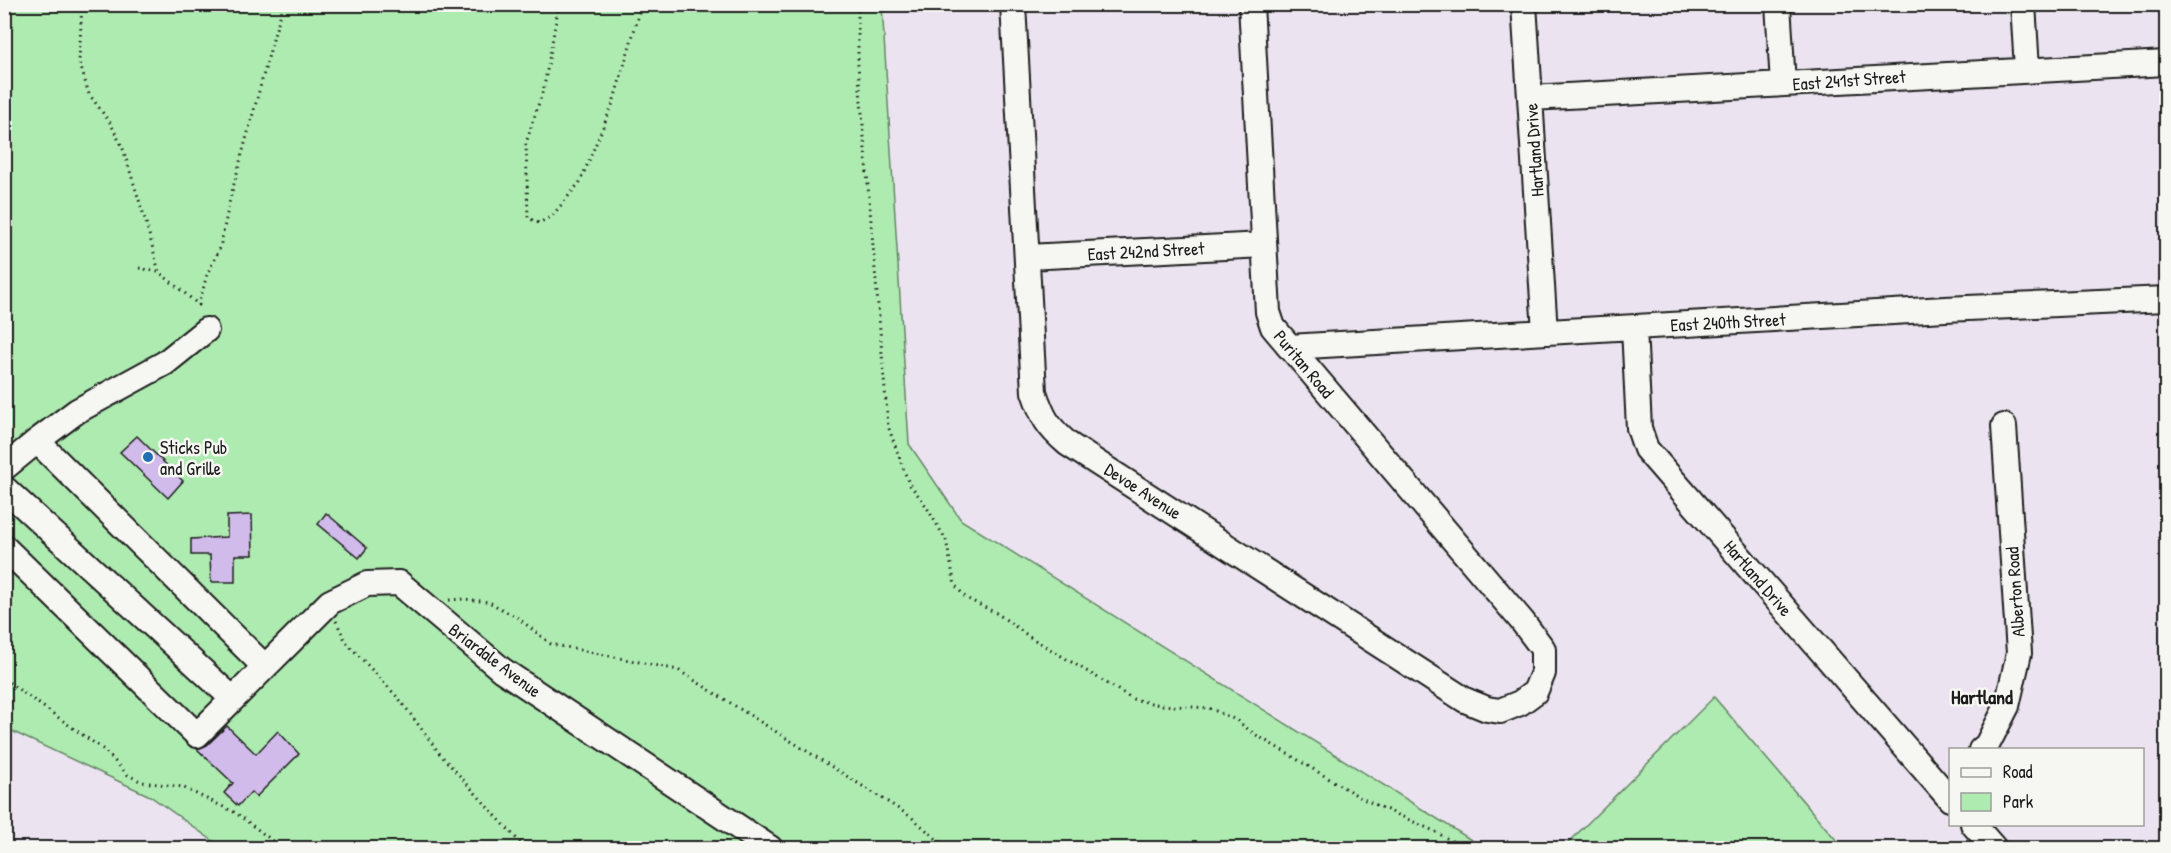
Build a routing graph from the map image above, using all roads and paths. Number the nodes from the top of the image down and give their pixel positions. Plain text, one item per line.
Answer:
1 (82, 4) edge
2 (284, 4) edge
3 (559, 4) edge
4 (642, 4) edge
5 (858, 4) edge
6 (1013, 4) edge
7 (1251, 4) edge
8 (1524, 4) edge
9 (1778, 4) edge
10 (2023, 4) edge
11 (2166, 63) edge
12 (2027, 69) junction
13 (1783, 84) junction
14 (1531, 98) junction
15 (1264, 245) junction
16 (1027, 257) junction
17 (139, 268) dead end
18 (159, 272) junction
19 (2166, 299) edge
20 (1634, 328) junction
21 (206, 330) dead end
22 (1545, 332) junction
23 (1289, 347) junction
24 (2004, 426) dead end
25 (37, 441) junction
26 (4, 468) edge
27 (4, 488) edge
28 (4, 547) edge
29 (446, 600) dead end
30 (334, 616) dead end
31 (1522, 621) joint
32 (265, 667) junction
33 (4, 680) edge
34 (233, 699) junction
35 (1983, 748) edge
36 (1947, 788) edge
37 (1974, 826) edge
38 (282, 849) edge
39 (525, 849) edge
40 (770, 849) edge
41 (947, 849) edge
42 (1464, 849) edge
43 (1994, 849) edge

1 - 18 path
2 - 18 path
3 - 4 path
5 - 42 path
6 - 16 street, Devoe Avenue
7 - 15 street, Puritan Road
8 - 14 street, Hartland Drive
9 - 13 street
10 - 12 street
11 - 12 street, East 241st Street
12 - 13 street, East 241st Street
13 - 14 street, East 241st Street
14 - 22 street, Hartland Drive
15 - 16 street, East 242nd Street
15 - 23 street, Puritan Road
16 - 31 street, Devoe Avenue
17 - 18 path
19 - 20 street, East 240th Street
20 - 22 street, East 240th Street
20 - 36 street, Hartland Drive
21 - 25 street
22 - 23 street, East 240th Street
23 - 31 street, Puritan Road
24 - 35 street, Alberton Road
25 - 26 street
25 - 32 street
27 - 34 street
28 - 34 street, Briardale Avenue
29 - 41 path
30 - 39 path
32 - 34 street, Briardale Avenue
32 - 40 street, Briardale Avenue
33 - 38 path
37 - 43 street

